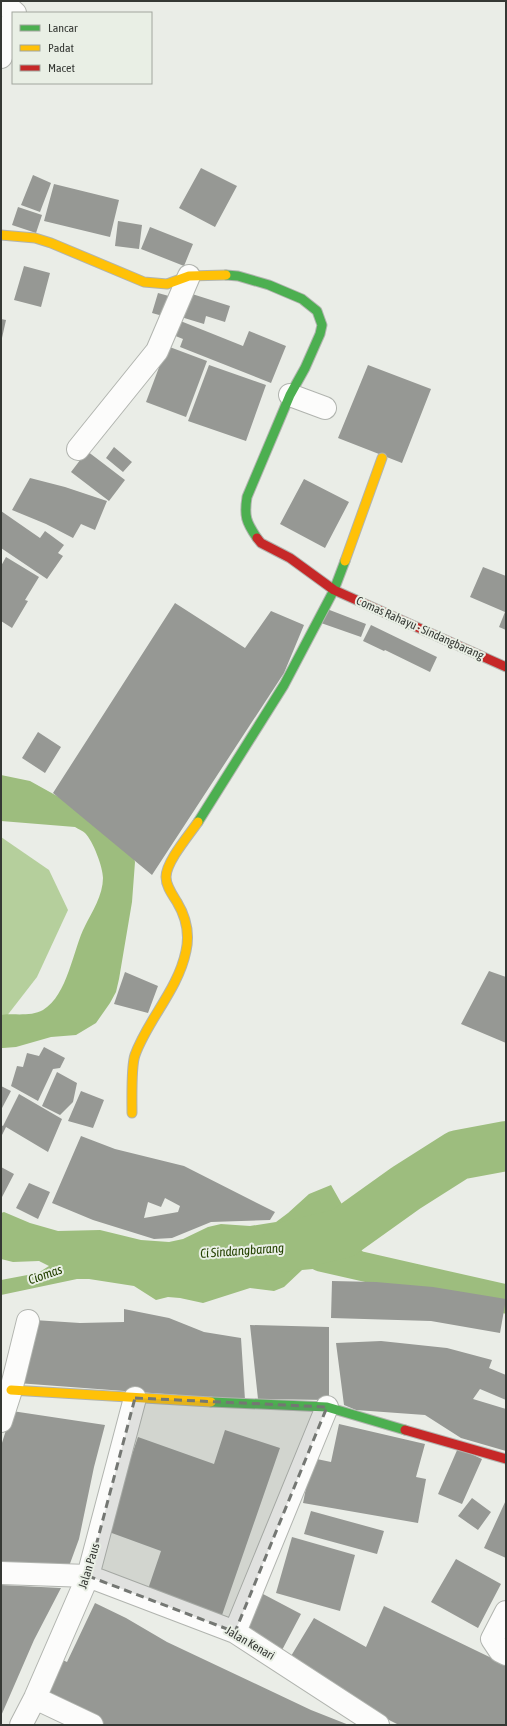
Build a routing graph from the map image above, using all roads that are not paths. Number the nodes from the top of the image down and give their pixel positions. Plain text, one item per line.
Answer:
1 (1, 1) edge
2 (13, 12) edge
3 (12, 22) edge
4 (1, 57) edge
5 (1, 235) edge
6 (189, 276) junction
7 (290, 395) junction
8 (325, 408) dead end
9 (78, 449) dead end
10 (382, 458) dead end
11 (334, 590) junction
12 (506, 667) edge
13 (132, 1113) dead end
14 (28, 1321) dead end
15 (10, 1390) junction
16 (135, 1398) junction
17 (327, 1407) junction
18 (1, 1421) edge
19 (506, 1459) edge
20 (1, 1573) edge
21 (88, 1576) junction
22 (506, 1612) edge
23 (235, 1632) junction
24 (506, 1654) edge
25 (35, 1698) junction
26 (21, 1725) edge
27 (92, 1725) edge
28 (378, 1725) edge

1 - 2 street
3 - 4 street
5 - 6 street
6 - 7 street
6 - 9 street
7 - 8 street
7 - 11 street, Comas Rahayu - Sindangbarang
10 - 11 street
11 - 12 street, Comas Rahayu - Sindangbarang
11 - 13 street
14 - 15 street
15 - 16 street
15 - 18 street
16 - 17 street
16 - 21 street, Jalan Paus
17 - 19 street
17 - 23 street
20 - 21 street, Jalan Kenari
21 - 23 street, Jalan Kenari
21 - 25 street, Jalan Paus
22 - 24 street
23 - 28 street, Jalan Kenari
25 - 26 street, Jalan Paus
25 - 27 street

